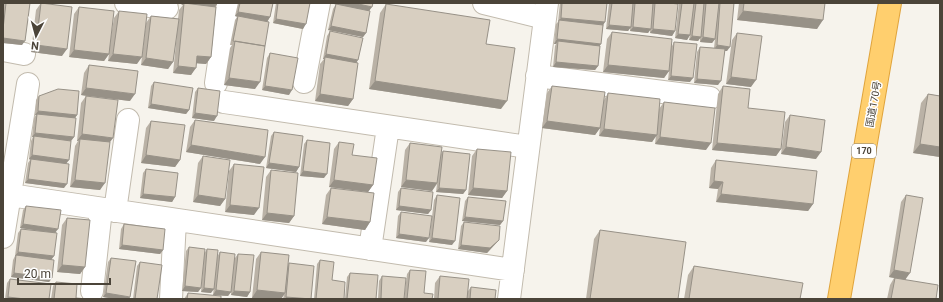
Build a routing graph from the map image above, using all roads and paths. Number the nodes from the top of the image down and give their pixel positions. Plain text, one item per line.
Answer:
1 (126, 3) edge
2 (228, 3) edge
3 (319, 3) edge
4 (484, 3) edge
5 (890, 3) edge
6 (167, 8) dead end
7 (546, 11) edge
8 (3, 50) edge
9 (24, 54) dead end
10 (537, 76) junction
11 (304, 82) dead end
12 (28, 84) dead end
13 (710, 98) dead end
14 (128, 120) dead end
15 (388, 126) junction
16 (528, 147) junction
17 (10, 195) junction
18 (108, 210) junction
19 (175, 220) junction
20 (3, 237) edge
21 (370, 249) junction
22 (513, 270) junction
23 (92, 291) dead end
24 (171, 299) edge
25 (509, 299) edge
26 (839, 299) edge

1 - 6 street
2 - 15 street
3 - 11 street
4 - 7 street
5 - 26 highway, 国道170号 / 170
7 - 10 street
8 - 9 street
10 - 13 street
10 - 16 street
12 - 17 street
14 - 18 street
15 - 16 street
15 - 21 street
16 - 22 street
17 - 18 street
17 - 20 street
18 - 19 street
18 - 23 street
19 - 21 street
19 - 24 street
21 - 22 street
22 - 25 street

